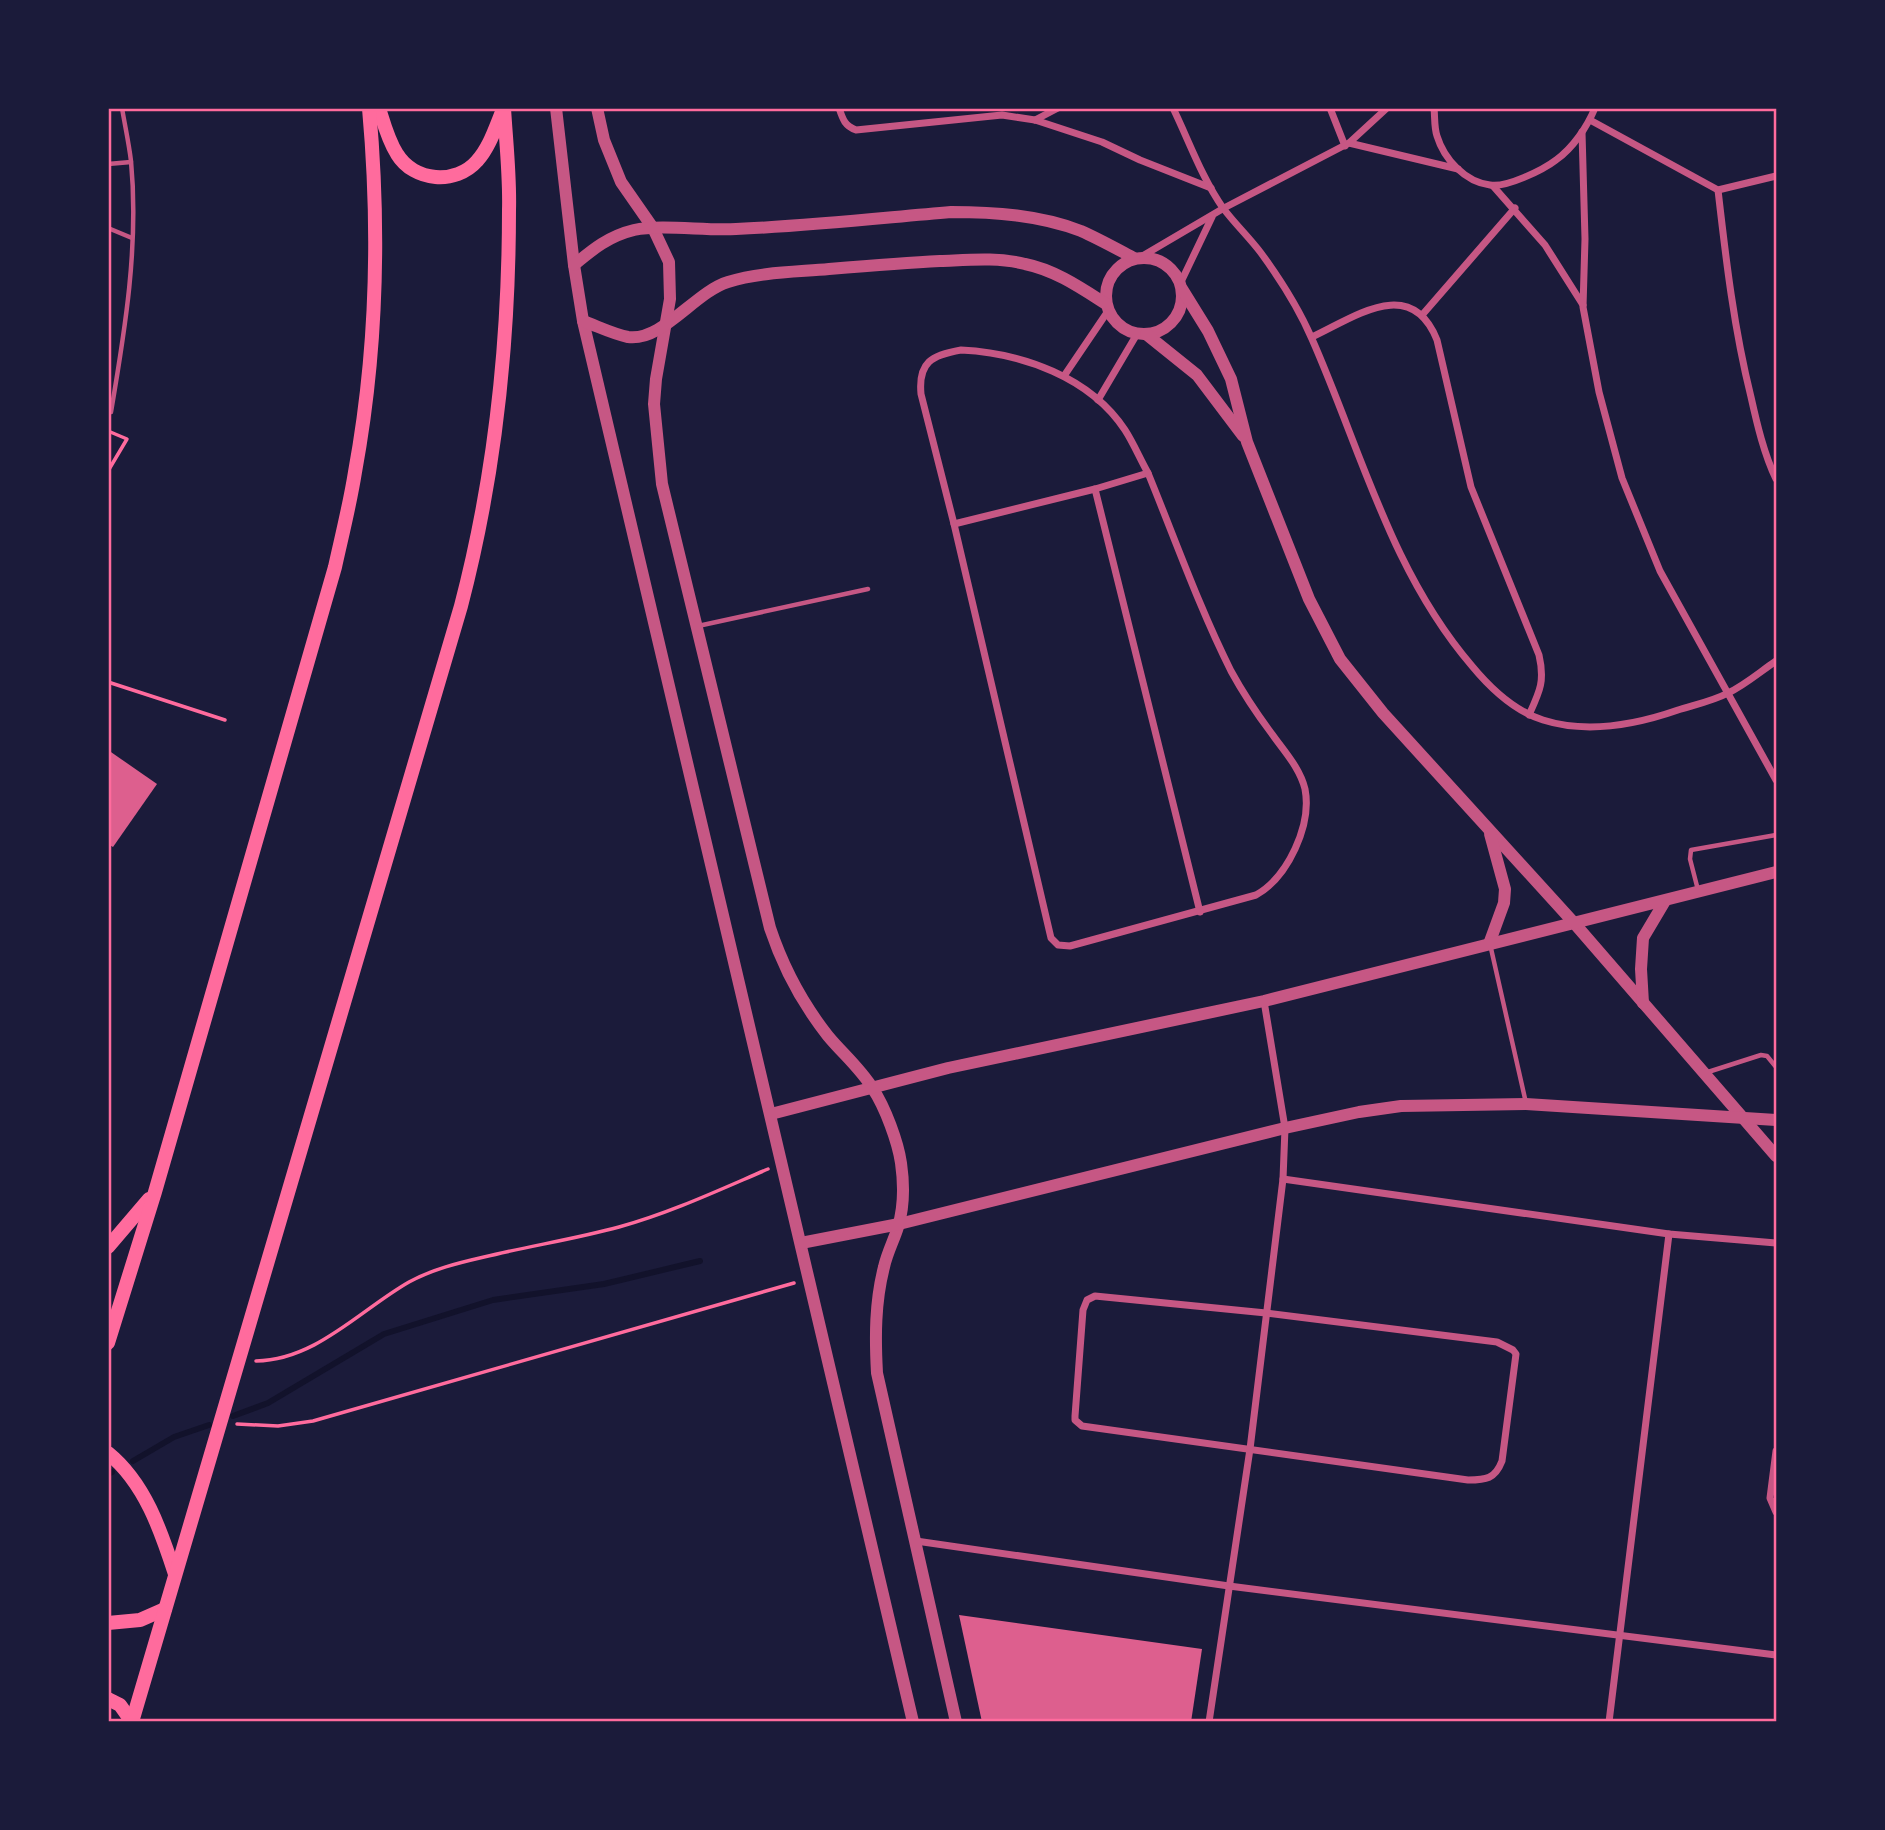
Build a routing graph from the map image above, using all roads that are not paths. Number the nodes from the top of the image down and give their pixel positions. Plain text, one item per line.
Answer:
1 (122, 108) edge
2 (369, 108) edge
3 (379, 108) edge
4 (504, 108) edge
5 (556, 108) edge
6 (597, 108) edge
7 (839, 108) edge
8 (1058, 108) edge
9 (1173, 108) edge
10 (1330, 108) edge
11 (1387, 108) edge
12 (1434, 108) edge
13 (1596, 109) edge
14 (1001, 112) edge
15 (1035, 120) junction
16 (1590, 120) junction
17 (1582, 132) junction
18 (1347, 145) junction
19 (131, 162) junction
20 (108, 164) edge
21 (1458, 169) junction
22 (1776, 176) edge
23 (1493, 186) junction
24 (1211, 188) junction
25 (1718, 190) junction
26 (1224, 208) junction
27 (1515, 208) junction
28 (1213, 216) junction
29 (108, 228) edge
30 (653, 228) junction
31 (132, 238) junction
32 (1137, 258) junction
33 (574, 265) junction
34 (1181, 287) junction
35 (1107, 307) junction
36 (1583, 307) junction
37 (1423, 314) junction
38 (583, 321) junction
39 (665, 325) junction
40 (1141, 334) junction
41 (1312, 337) junction
42 (1064, 376) junction
43 (1098, 400) junction
44 (111, 412) dead end
45 (1247, 442) junction
46 (1147, 473) junction
47 (1776, 479) edge
48 (1095, 489) junction
49 (954, 524) junction
50 (868, 589) dead end
51 (698, 627) junction
52 (1776, 661) edge
53 (1728, 693) junction
54 (1529, 715) junction
55 (1776, 780) edge
56 (1489, 830) junction
57 (1776, 835) edge
58 (1776, 872) edge
59 (1699, 892) junction
60 (1665, 901) junction
61 (1200, 912) junction
62 (1575, 924) junction
63 (1489, 944) junction
64 (1264, 1001) junction
65 (1643, 1003) junction
66 (1776, 1067) edge
67 (1703, 1074) junction
68 (873, 1088) junction
69 (1526, 1104) junction
70 (771, 1114) junction
71 (1742, 1119) junction
72 (1776, 1120) edge
73 (1285, 1128) junction
74 (1776, 1156) edge
75 (1283, 1179) junction
76 (155, 1192) junction
77 (899, 1224) junction
78 (1669, 1234) junction
79 (801, 1243) junction
80 (1776, 1243) edge
81 (108, 1247) edge
82 (1266, 1313) junction
83 (108, 1343) edge
84 (1250, 1449) junction
85 (1776, 1451) edge
86 (108, 1453) edge
87 (1776, 1512) edge
88 (916, 1541) junction
89 (175, 1574) junction
90 (1229, 1586) junction
91 (165, 1609) junction
92 (108, 1623) edge
93 (1619, 1636) junction
94 (1776, 1655) edge
95 (108, 1699) edge
96 (132, 1721) edge
97 (913, 1721) edge
98 (956, 1721) edge
99 (1209, 1721) edge
100 (1609, 1721) edge

1 - 19 lane
2 - 76 main road
3 - 4 main road
4 - 89 main road
5 - 33 street
6 - 30 street
7 - 14 street
8 - 15 street
9 - 24 street
10 - 18 street
11 - 18 street
12 - 21 street
13 - 16 street
14 - 15 street
15 - 24 street
16 - 17 street
16 - 25 street
17 - 23 street
17 - 36 street
18 - 21 street
18 - 26 street
19 - 20 lane
19 - 31 lane
21 - 23 street
22 - 25 street
23 - 27 street
24 - 26 street
25 - 47 street
26 - 28 street
26 - 41 street
27 - 36 street
27 - 37 street
28 - 32 street
28 - 34 street
29 - 31 lane
30 - 32 street
30 - 33 street
30 - 39 street
31 - 44 lane
32 - 34 street
32 - 35 street
33 - 38 street
34 - 40 street
34 - 45 street
35 - 39 street
35 - 40 street
35 - 42 street
36 - 53 street
37 - 41 street
37 - 54 street
38 - 39 street
38 - 70 street
39 - 51 street
40 - 43 street
40 - 45 street
41 - 54 street
42 - 43 street
42 - 49 street
43 - 46 street
45 - 56 street
46 - 48 street
46 - 61 street
48 - 49 street
48 - 61 street
49 - 61 street
50 - 51 lane
51 - 68 street
52 - 53 street
53 - 54 street
53 - 55 street
56 - 62 street
56 - 63 street
57 - 59 lane
58 - 59 street
59 - 60 street
60 - 62 street
60 - 65 street
62 - 63 street
62 - 65 street
63 - 64 street
63 - 69 lane
64 - 68 street
64 - 73 street
65 - 67 street
66 - 67 lane
67 - 71 street
68 - 70 street
68 - 77 street
69 - 71 street
69 - 73 street
70 - 79 street
71 - 72 street
71 - 74 street
73 - 75 street
73 - 77 street
75 - 78 street
75 - 82 street
76 - 81 main road
76 - 83 main road
77 - 79 street
77 - 88 street
78 - 80 street
78 - 93 street
79 - 97 street
82 - 84 street
82 - 84 street
82 - 84 street
84 - 90 street
85 - 87 street
86 - 89 main road
88 - 90 street
88 - 98 street
89 - 91 main road
90 - 93 street
90 - 99 street
91 - 92 main road
91 - 96 main road
93 - 94 street
93 - 100 street
95 - 96 main road

